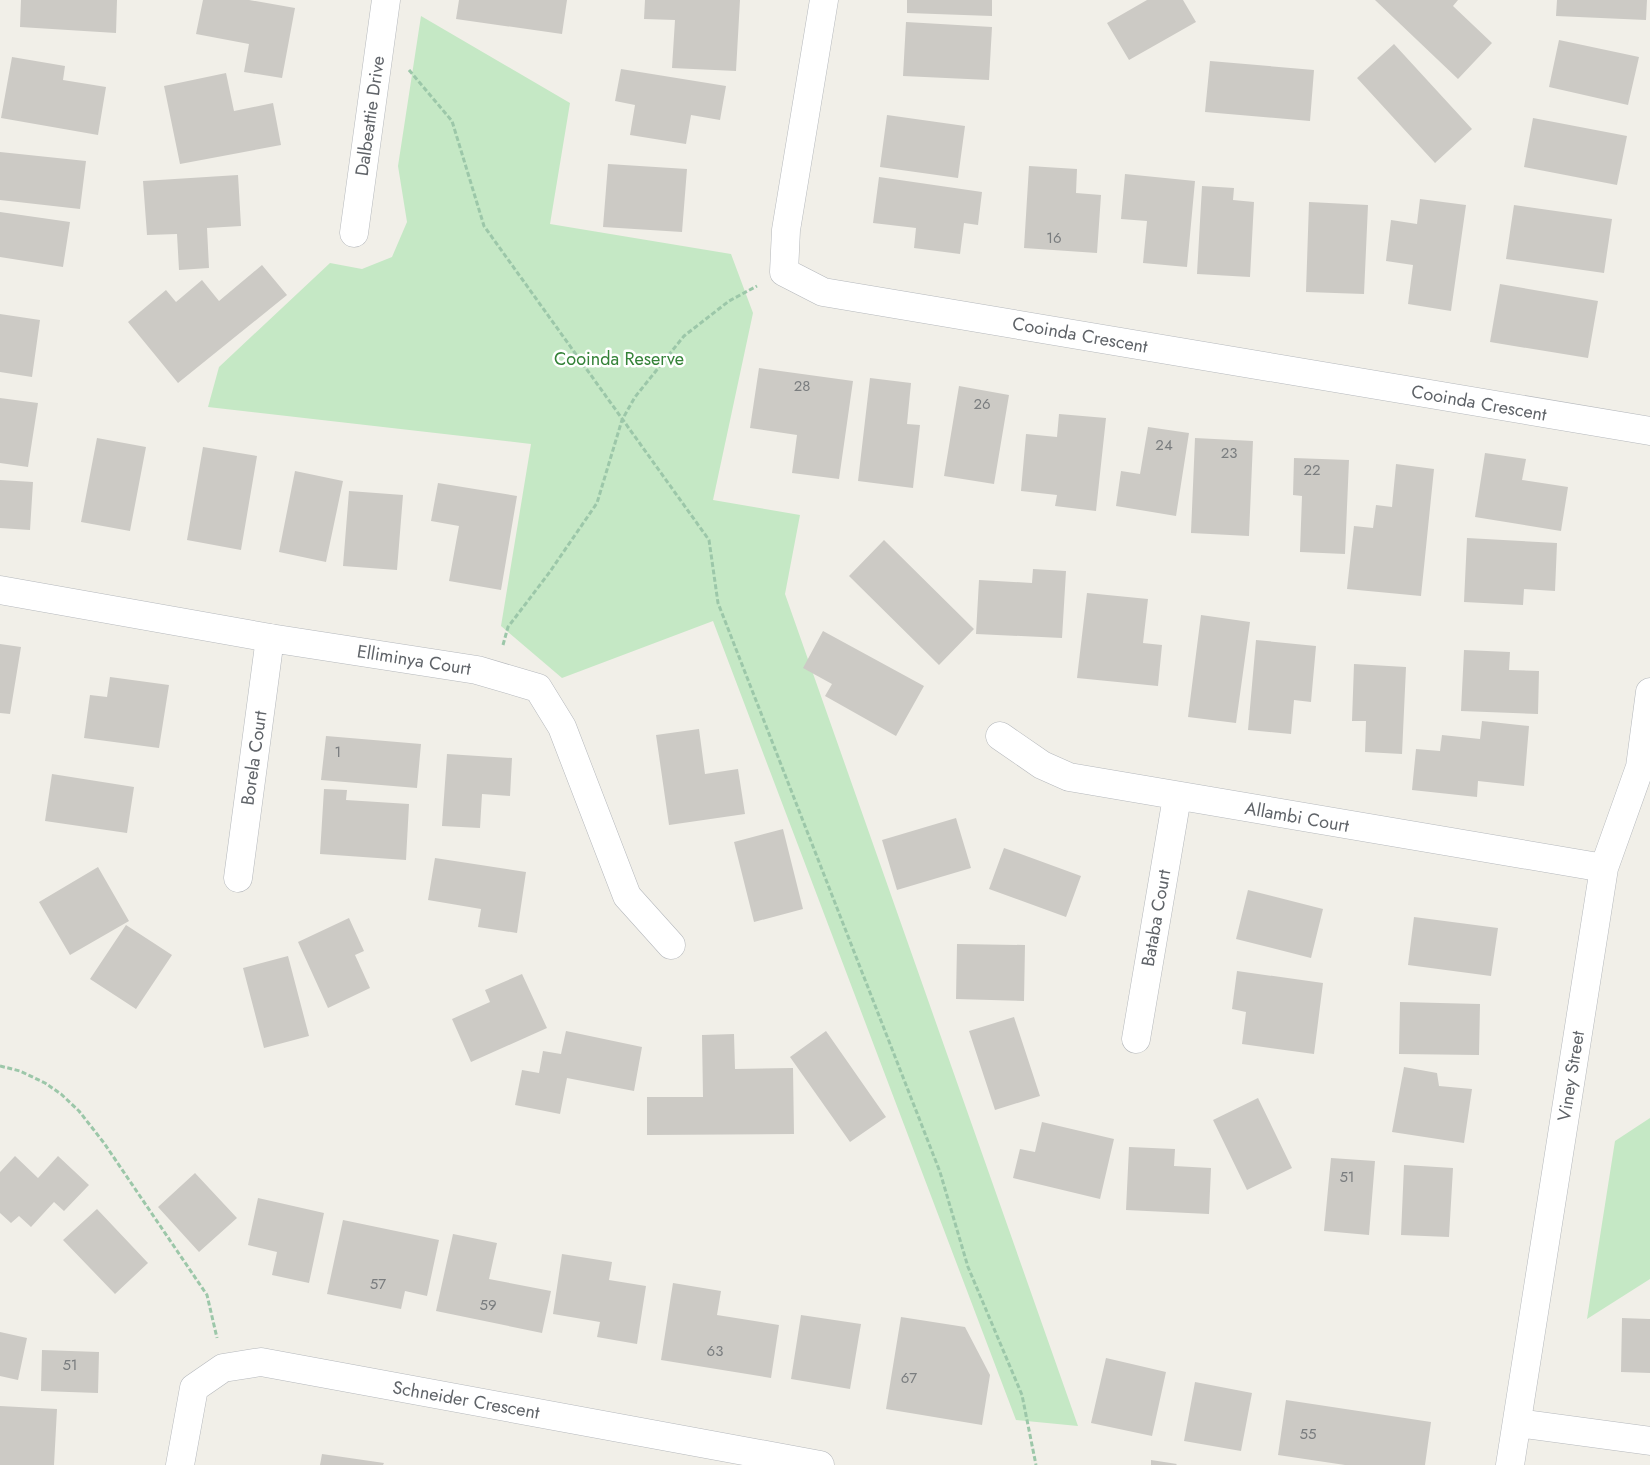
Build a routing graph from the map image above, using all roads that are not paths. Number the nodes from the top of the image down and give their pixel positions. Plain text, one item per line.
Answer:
1 (386, 0) edge
2 (824, 0) edge
3 (354, 232) dead end
4 (1650, 431) edge
5 (0, 590) edge
6 (270, 638) junction
7 (1650, 692) edge
8 (1000, 736) dead end
9 (1645, 768) edge
10 (1177, 797) junction
11 (1604, 868) junction
12 (238, 878) dead end
13 (671, 945) dead end
14 (1136, 1039) dead end
15 (1517, 1423) junction
16 (1650, 1441) edge
17 (180, 1465) edge
18 (820, 1465) edge
19 (1510, 1465) edge

1 - 3 street, Dalbeattie Drive
2 - 4 street, Cooinda Crescent
5 - 6 street, Elliminya Court
6 - 12 street, Borela Court
6 - 13 street, Elliminya Court
7 - 9 street, Viney Street
8 - 10 street, Allambi Court
9 - 11 street, Viney Street
10 - 11 street, Allambi Court
10 - 14 street, Bataba Court
11 - 15 street, Viney Street
15 - 16 street
15 - 19 street, Viney Street
17 - 18 street, Schneider Crescent

